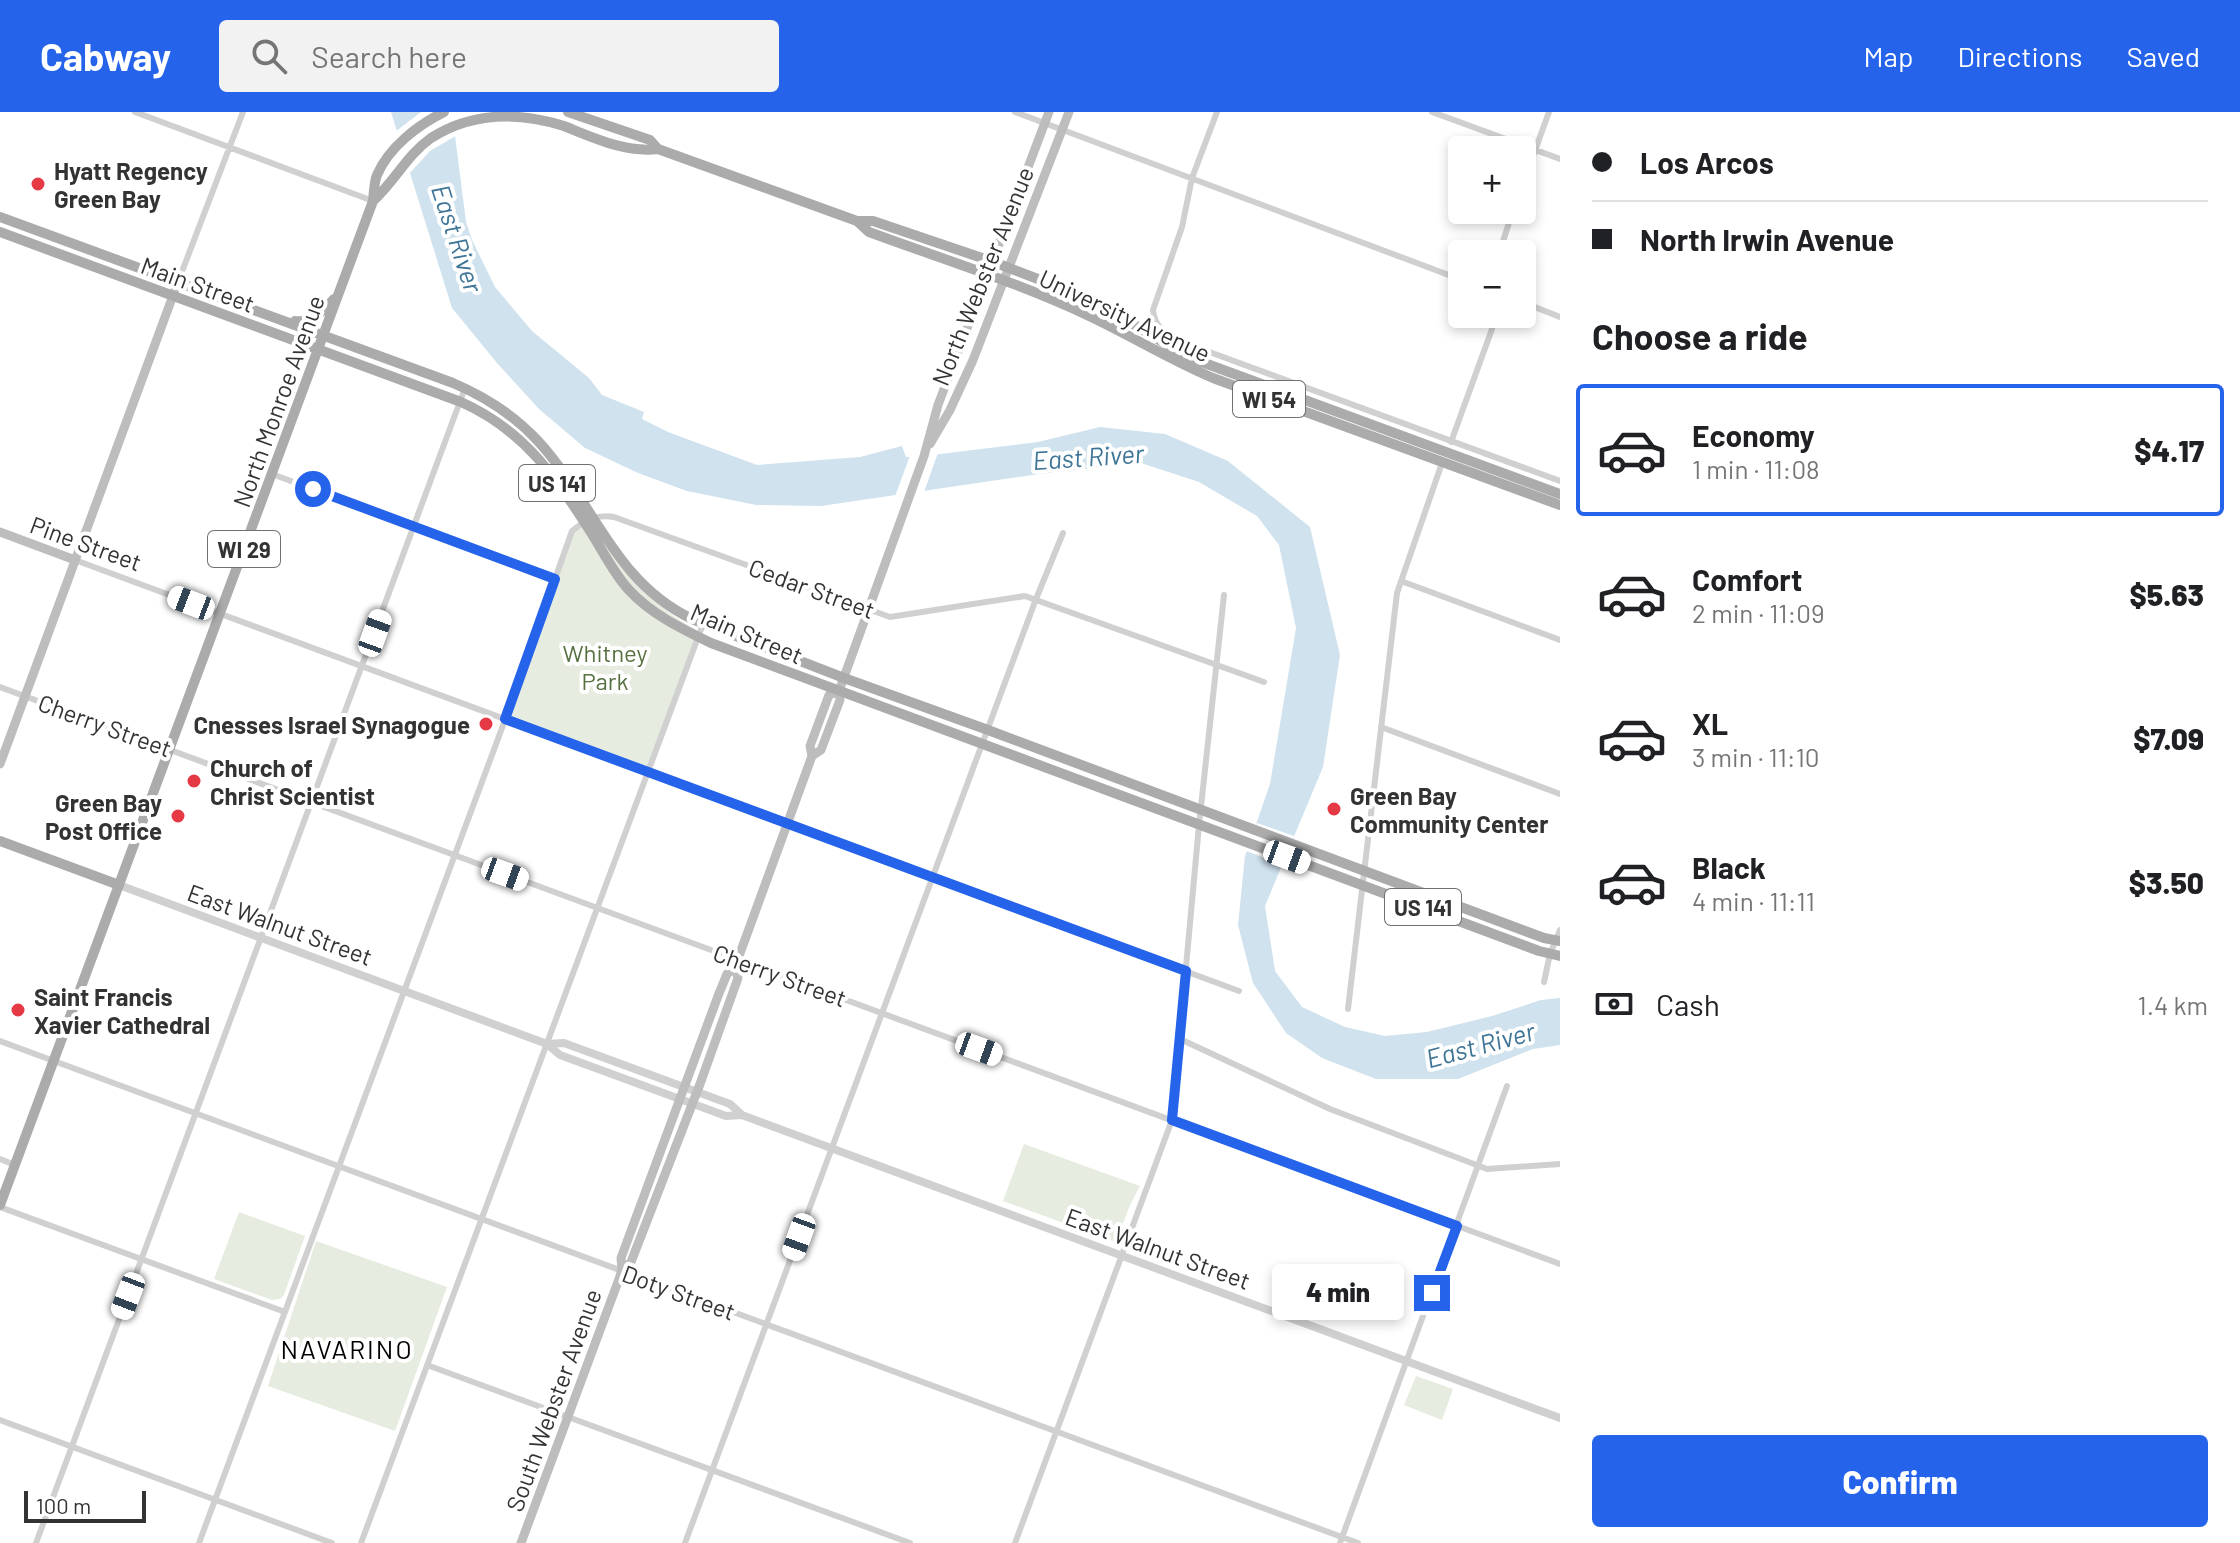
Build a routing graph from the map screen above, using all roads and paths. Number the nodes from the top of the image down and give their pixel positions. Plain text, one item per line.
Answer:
1 (135, 112) edge
2 (243, 112) edge
3 (444, 112) edge
4 (568, 112) edge
5 (1015, 112) edge
6 (1049, 112) edge
7 (1069, 112) edge
8 (1217, 112) edge
9 (1432, 112) edge
10 (1549, 112) edge
11 (1045, 123) junction
12 (562, 125) junction
13 (1062, 130) junction
14 (1497, 136) edge
15 (230, 147) junction
16 (1536, 147) edge
17 (658, 149) junction
18 (1536, 150) edge
19 (1560, 159) edge
20 (1192, 178) junction
21 (373, 201) junction
22 (0, 217) edge
23 (857, 221) junction
24 (0, 232) edge
25 (991, 261) junction
26 (1007, 267) junction
27 (986, 275) junction
28 (1448, 275) edge
29 (1002, 281) junction
30 (178, 282) junction
31 (338, 295) junction
32 (173, 296) junction
33 (1536, 308) edge
34 (1560, 317) edge
35 (280, 319) junction
36 (1492, 328) edge
37 (323, 335) junction
38 (318, 349) junction
39 (465, 388) junction
40 (461, 402) junction
41 (1451, 442) junction
42 (926, 450) junction
43 (1442, 463) junction
44 (272, 474) junction
45 (1560, 481) edge
46 (1560, 494) edge
47 (1560, 505) edge
48 (589, 519) junction
49 (414, 527) junction
50 (0, 532) edge
51 (1063, 533) dead end
52 (75, 560) junction
53 (555, 579) junction
54 (1401, 581) junction
55 (1224, 595) dead end
56 (1036, 599) junction
57 (869, 610) junction
58 (220, 614) junction
59 (703, 624) junction
60 (698, 637) junction
61 (1560, 640) edge
62 (362, 666) junction
63 (1215, 666) junction
64 (844, 678) junction
65 (1264, 682) dead end
66 (0, 687) edge
67 (839, 691) junction
68 (25, 695) junction
69 (505, 719) junction
70 (1381, 727) junction
71 (988, 730) junction
72 (983, 744) junction
73 (169, 749) junction
74 (0, 764) edge
75 (648, 772) junction
76 (1560, 794) edge
77 (312, 802) junction
78 (1200, 810) junction
79 (788, 824) junction
80 (1199, 825) junction
81 (0, 841) edge
82 (455, 855) junction
83 (1363, 871) junction
84 (933, 877) junction
85 (1361, 884) junction
86 (119, 885) junction
87 (597, 908) junction
88 (1559, 937) edge
89 (261, 938) junction
90 (1555, 955) edge
91 (737, 964) junction
92 (1186, 971) junction
93 (1544, 982) dead end
94 (404, 991) junction
95 (1239, 991) dead end
96 (1348, 1009) dead end
97 (882, 1013) junction
98 (1180, 1039) junction
99 (0, 1041) edge
100 (547, 1044) junction
101 (54, 1060) junction
102 (1507, 1086) dead end
103 (684, 1087) junction
104 (697, 1092) junction
105 (679, 1099) junction
106 (692, 1104) junction
107 (196, 1113) junction
108 (742, 1115) junction
109 (1172, 1120) junction
110 (832, 1149) junction
111 (0, 1159) edge
112 (1560, 1164) edge
113 (15, 1165) junction
114 (339, 1166) junction
115 (1479, 1166) junction
116 (0, 1206) edge
117 (482, 1219) junction
118 (1457, 1226) junction
119 (1121, 1256) junction
120 (142, 1259) junction
121 (1560, 1264) edge
122 (622, 1270) junction
123 (285, 1312) junction
124 (766, 1324) junction
125 (1407, 1362) junction
126 (427, 1365) junction
127 (568, 1417) junction
128 (1560, 1418) edge
129 (0, 1420) edge
130 (1056, 1431) junction
131 (72, 1447) junction
132 (712, 1470) junction
133 (215, 1500) junction
134 (1341, 1540) edge
135 (36, 1543) edge
136 (199, 1543) edge
137 (332, 1543) edge
138 (361, 1543) edge
139 (521, 1543) edge
140 (685, 1543) edge
141 (910, 1543) edge
142 (1015, 1543) edge
143 (1358, 1543) edge

1 - 15 street
2 - 15 street
3 - 21 main road, WI 54
4 - 12 street
4 - 17 main road, University Avenue / WI 54
5 - 11 street
6 - 11 main road, North Webster Avenue
7 - 13 main road, North Webster Avenue
8 - 20 street
9 - 14 street
10 - 16 street
11 - 13 street
11 - 25 main road, North Webster Avenue
12 - 17 main road, University Avenue / WI 54
12 - 21 main road, University Avenue / WI 54
13 - 20 street
13 - 26 main road, North Webster Avenue
15 - 21 street
15 - 30 street
17 - 23 main road, University Avenue / WI 54
18 - 19 street
20 - 28 street
20 - 41 street
21 - 31 main road, North Monroe Avenue / WI 54
22 - 30 main road, Main Street / US 141
23 - 25 main road, University Avenue / WI 54
23 - 27 main road, University Avenue / WI 54
24 - 32 main road, Main Street / US 141
25 - 26 main road, University Avenue / WI 54
25 - 27 main road, North Webster Avenue
26 - 29 main road, North Webster Avenue
26 - 46 main road, University Avenue / WI 54
27 - 29 main road, University Avenue / WI 54
27 - 42 main road, North Webster Avenue
29 - 42 main road, North Webster Avenue
29 - 43 main road, University Avenue / WI 54
30 - 32 main road
30 - 35 main road, Main Street / US 141
31 - 35 main road
31 - 37 main road, North Monroe Avenue / WI 54
32 - 38 main road, Main Street / US 141
32 - 52 main road
33 - 34 street
35 - 37 main road, Main Street / US 141
36 - 41 street
37 - 38 main road, North Monroe Avenue / WI 29
37 - 39 main road, Main Street / US 141
38 - 40 main road, Main Street / US 141
38 - 44 main road, North Monroe Avenue / WI 29
39 - 40 street
39 - 48 main road, Main Street / US 141
40 - 48 main road, Main Street / US 141
40 - 49 street
41 - 45 street
42 - 57 main road, North Webster Avenue
43 - 47 main road, University Avenue / WI 54
43 - 54 street
44 - 49 street
44 - 58 main road, North Monroe Avenue / WI 29
48 - 53 street
48 - 57 street, Cedar Street
48 - 59 main road, Main Street / US 141
48 - 60 main road, Main Street / US 141
49 - 53 street
49 - 62 street
50 - 52 main road, Pine Street
51 - 56 street
52 - 58 street, Pine Street
52 - 68 main road
53 - 69 street
54 - 61 street
54 - 70 street
55 - 63 street
56 - 57 street, Cedar Street
56 - 63 street, Cedar Street
56 - 71 street
57 - 64 main road, North Webster Avenue
58 - 62 street, Pine Street
58 - 73 main road, North Monroe Avenue / WI 29
59 - 60 street
59 - 64 main road, Main Street / US 141
60 - 67 main road, Main Street / US 141
60 - 75 street
62 - 69 street, Pine Street
62 - 77 street
63 - 65 street, Cedar Street
63 - 78 street
64 - 67 main road, North Webster Avenue
64 - 71 main road, Main Street / US 141
66 - 68 street, Cherry Street
67 - 72 main road, Main Street / US 141
67 - 79 main road, North Webster Avenue
68 - 73 street, Cherry Street
68 - 74 main road
69 - 75 street, Pine Street
69 - 82 street
70 - 76 street
70 - 83 street
71 - 72 street
71 - 78 main road, Main Street / US 141
72 - 80 main road, Main Street / US 141
72 - 84 street
73 - 77 street, Cherry Street
73 - 86 main road, North Monroe Avenue / WI 29
75 - 79 street, Pine Street
75 - 87 street
77 - 82 street, Cherry Street
77 - 89 street
78 - 80 street
78 - 83 main road, Main Street / US 141
79 - 84 street, Pine Street
79 - 91 main road, North Webster Avenue
80 - 85 main road, Main Street / US 141
80 - 92 street
81 - 86 main road, East Walnut Street
82 - 87 street, Cherry Street
82 - 94 street
83 - 85 street
83 - 88 main road, Main Street / US 141
84 - 92 street, Pine Street
84 - 97 street
85 - 90 main road, Main Street / US 141
85 - 96 street
86 - 89 street, East Walnut Street
86 - 101 main road, North Monroe Avenue
87 - 91 street, Cherry Street
87 - 100 street
88 - 90 street
89 - 94 street, East Walnut Street
89 - 107 street
90 - 93 street
91 - 97 street, Cherry Street
91 - 103 main road, North Webster Avenue
91 - 104 main road, North Webster Avenue
92 - 95 street, Pine Street
92 - 98 street
94 - 100 street, East Walnut Street
94 - 114 street
97 - 109 street, Cherry Street
97 - 110 street
98 - 109 street
98 - 115 street
99 - 101 street, Doty Street
100 - 103 street, East Walnut Street
100 - 105 street, East Walnut Street
100 - 117 street
101 - 107 street, Doty Street
101 - 113 main road, North Monroe Avenue
102 - 115 street
103 - 104 street, East Walnut Street
103 - 105 main road, North Webster Avenue
104 - 106 main road, North Webster Avenue
104 - 108 street, East Walnut Street
105 - 106 street, East Walnut Street
105 - 122 main road, South Webster Avenue
106 - 108 street, East Walnut Street
106 - 122 main road, South Webster Avenue
107 - 114 street, Doty Street
107 - 120 street
108 - 110 street, East Walnut Street
109 - 118 street, Cherry Street
109 - 119 street
110 - 119 street, East Walnut Street
110 - 124 street
111 - 113 street
112 - 115 street
113 - 116 main road, North Monroe Avenue
114 - 117 street, Doty Street
114 - 123 street
115 - 118 street
116 - 120 street
117 - 122 street, Doty Street
117 - 126 street
118 - 121 street, Cherry Street
118 - 125 street
119 - 125 street, East Walnut Street
119 - 130 street
120 - 123 street
120 - 131 street
122 - 124 street, Doty Street
122 - 127 main road, South Webster Avenue
123 - 133 street
124 - 130 street, Doty Street
124 - 132 street
125 - 128 street, East Walnut Street
125 - 134 street
126 - 127 street
126 - 138 street
127 - 132 street
127 - 139 main road, South Webster Avenue
129 - 131 street
130 - 134 street, Doty Street
130 - 142 street
131 - 133 street
131 - 135 street
132 - 140 street
132 - 141 street
133 - 136 street
133 - 137 street
134 - 143 street, Doty Street

